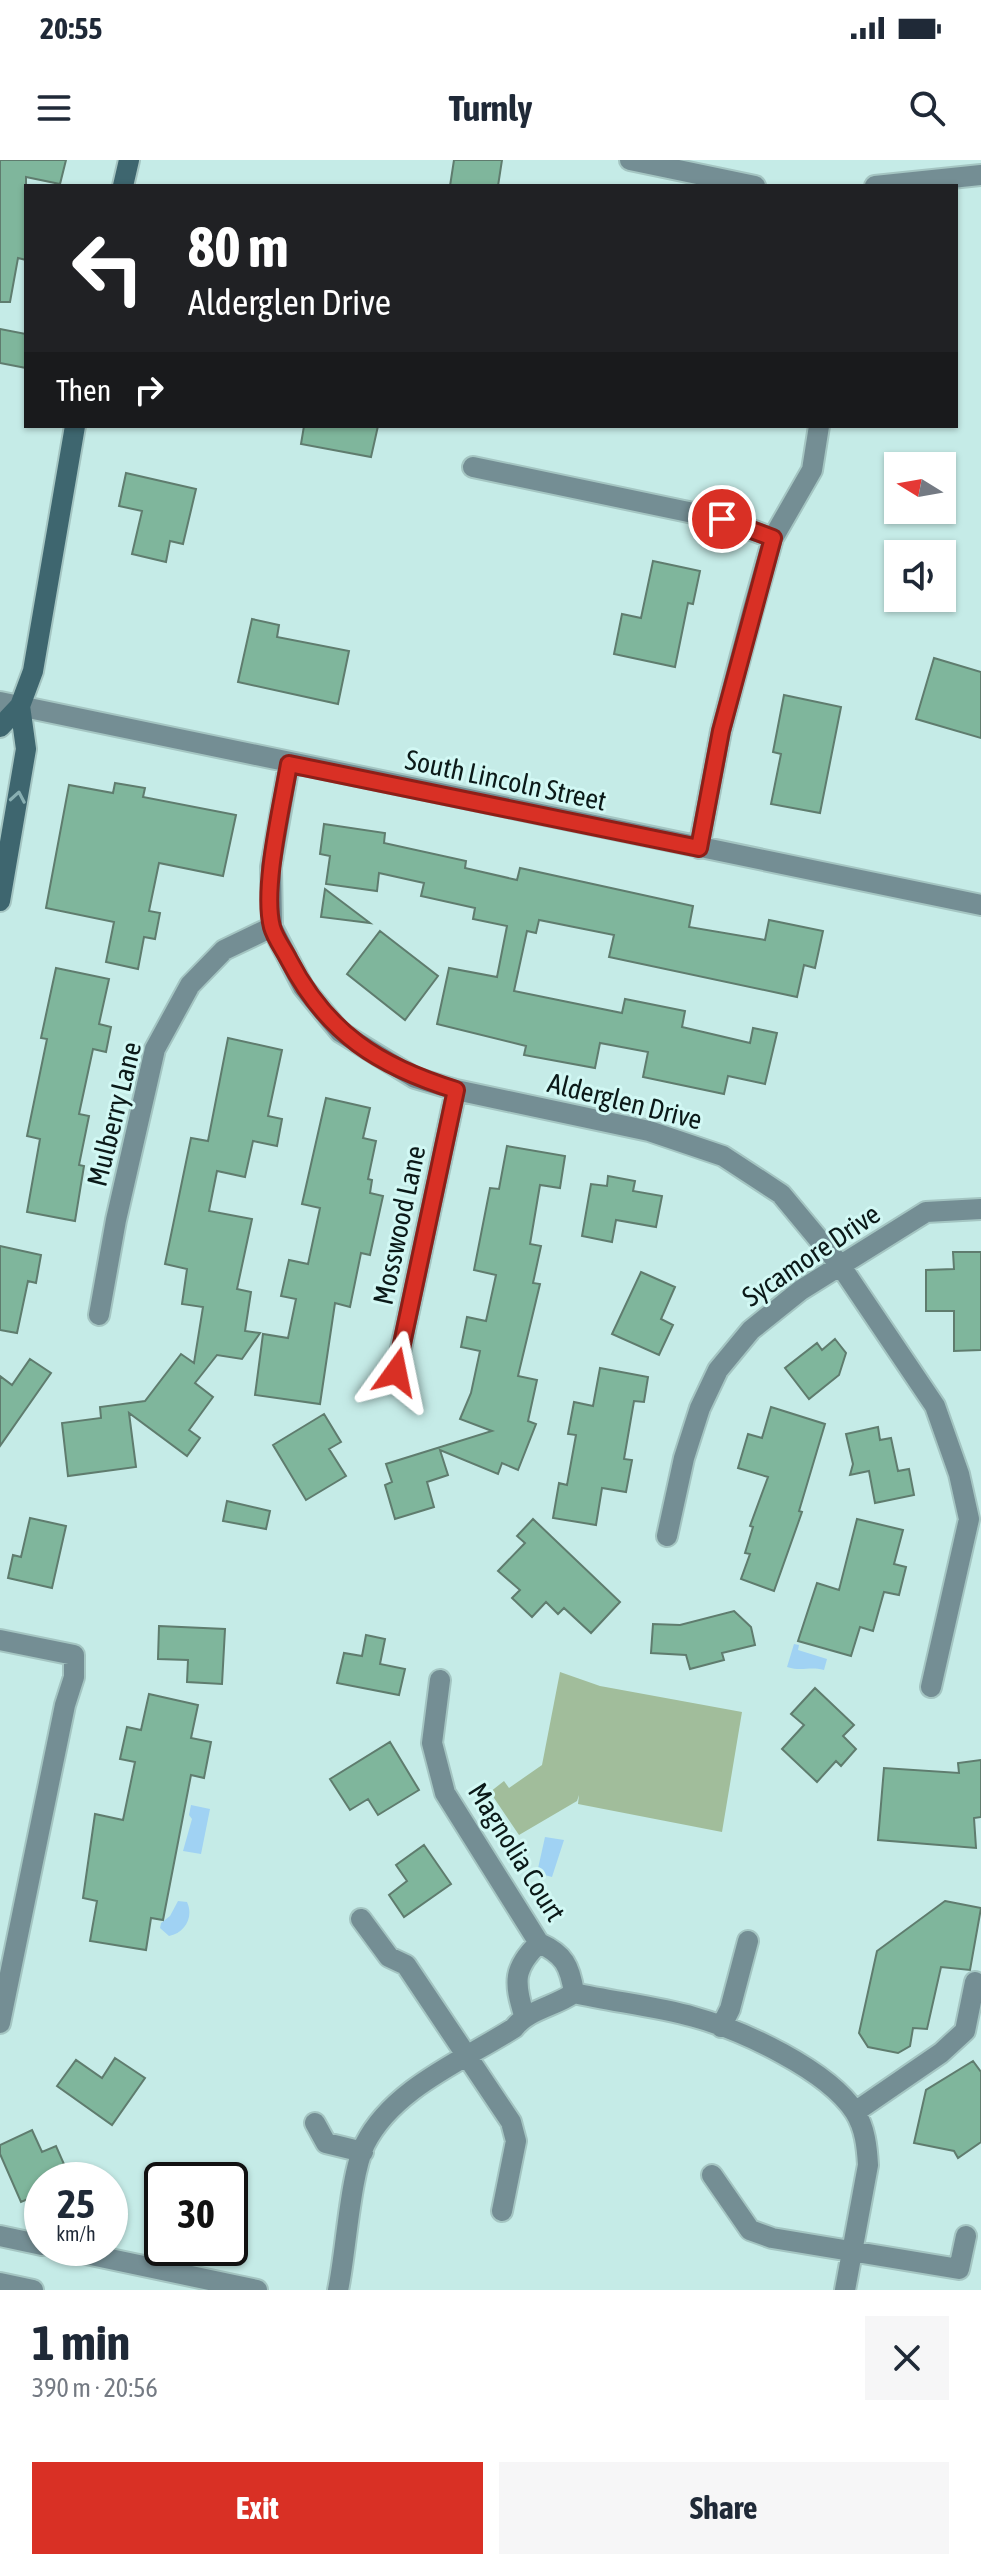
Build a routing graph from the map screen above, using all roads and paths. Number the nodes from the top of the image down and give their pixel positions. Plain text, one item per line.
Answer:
1 (129, 160) edge
2 (630, 160) edge
3 (981, 175) edge
4 (123, 184) edge
5 (745, 184) edge
6 (894, 184) edge
7 (75, 428) edge
8 (819, 428) edge
9 (473, 467) dead end
10 (773, 538) junction
11 (10, 704) edge
12 (0, 727) edge
13 (289, 764) junction
14 (699, 848) junction
15 (0, 901) edge
16 (981, 905) edge
17 (272, 927) junction
18 (456, 1090) junction
19 (981, 1209) edge
20 (840, 1265) junction
21 (99, 1315) dead end
22 (396, 1372) dead end
23 (667, 1536) dead end
24 (0, 1640) edge
25 (440, 1680) dead end
26 (931, 1687) dead end
27 (361, 1919) dead end
28 (748, 1941) dead end
29 (539, 1943) junction
30 (975, 1982) dead end
31 (574, 1993) junction
32 (524, 2015) junction
33 (0, 2023) edge
34 (721, 2027) junction
35 (468, 2057) junction
36 (855, 2112) junction
37 (315, 2123) dead end
38 (363, 2152) junction
39 (712, 2175) dead end
40 (502, 2211) dead end
41 (0, 2236) edge
42 (966, 2236) dead end
43 (24, 2241) edge
44 (854, 2249) junction
45 (128, 2263) edge
46 (0, 2283) edge
47 (33, 2290) edge
48 (257, 2290) edge
49 (338, 2290) edge
50 (845, 2290) edge

1 - 4 main road
2 - 5 street
3 - 6 street
7 - 11 main road
8 - 10 street
9 - 10 street
10 - 14 street
11 - 12 main road
11 - 13 street, South Lincoln Street
15 -> 11 main road
13 - 14 street, South Lincoln Street
13 - 17 street, Alderglen Drive
14 - 16 street, South Lincoln Street
17 - 18 street, Alderglen Drive
17 - 21 street, Mulberry Lane
18 - 20 street, Alderglen Drive
18 - 22 street, Mosswood Lane
19 - 20 street, Sycamore Drive
20 - 23 street, Sycamore Drive
20 - 26 street, Alderglen Drive
24 - 33 street
25 - 29 street, Magnolia Court
27 - 35 street
28 - 34 street
29 - 31 street, Magnolia Court
29 - 32 street
30 - 36 street
31 - 32 street
31 - 34 street
32 - 35 street
34 - 36 street
35 - 38 street
35 - 40 street
36 - 44 street
37 - 38 street
38 - 49 street
39 - 44 street
41 - 43 street
42 - 44 street
44 - 50 street
45 - 48 street
46 - 47 street

